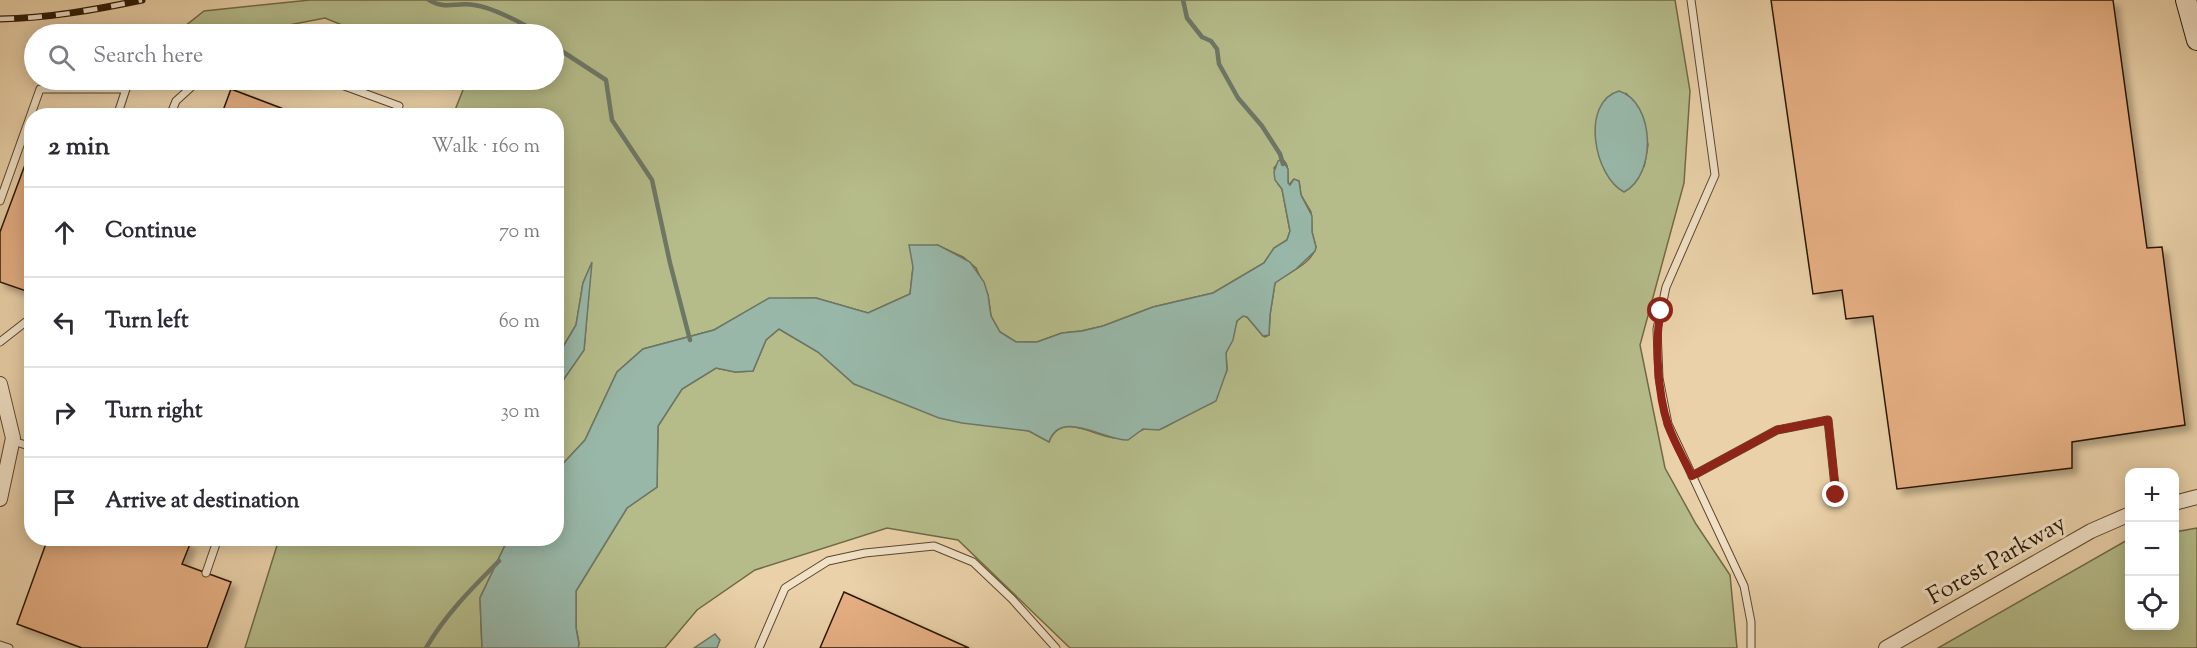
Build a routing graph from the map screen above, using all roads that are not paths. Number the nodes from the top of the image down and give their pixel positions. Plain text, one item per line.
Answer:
1 (1691, 0) edge
2 (2187, 0) edge
3 (2197, 40) edge
4 (39, 90) edge
5 (126, 90) edge
6 (189, 90) edge
7 (356, 90) edge
8 (399, 105) dead end
9 (33, 108) edge
10 (120, 108) edge
11 (173, 108) edge
12 (24, 133) edge
13 (0, 201) edge
14 (24, 323) edge
15 (0, 342) edge
16 (0, 384) edge
17 (13, 441) junction
18 (24, 444) edge
19 (1692, 476) junction
20 (1836, 495) dead end
21 (2197, 497) edge
22 (0, 498) edge
23 (2179, 502) edge
24 (2125, 516) edge
25 (215, 546) edge
26 (206, 573) dead end
27 (0, 645) edge
28 (9, 648) edge
29 (759, 648) edge
30 (1056, 648) edge
31 (1751, 648) edge
32 (1887, 648) edge

1 - 19 lane
2 - 3 main road
4 - 9 lane
5 - 10 lane
6 - 11 lane
7 - 8 lane
12 - 13 lane
14 - 15 lane
16 - 17 street
17 - 18 lane
17 - 22 street
19 - 20 lane
19 - 31 lane
21 - 23 street
24 - 32 street, Forest Parkway
25 - 26 lane
27 - 28 lane
29 - 30 lane

